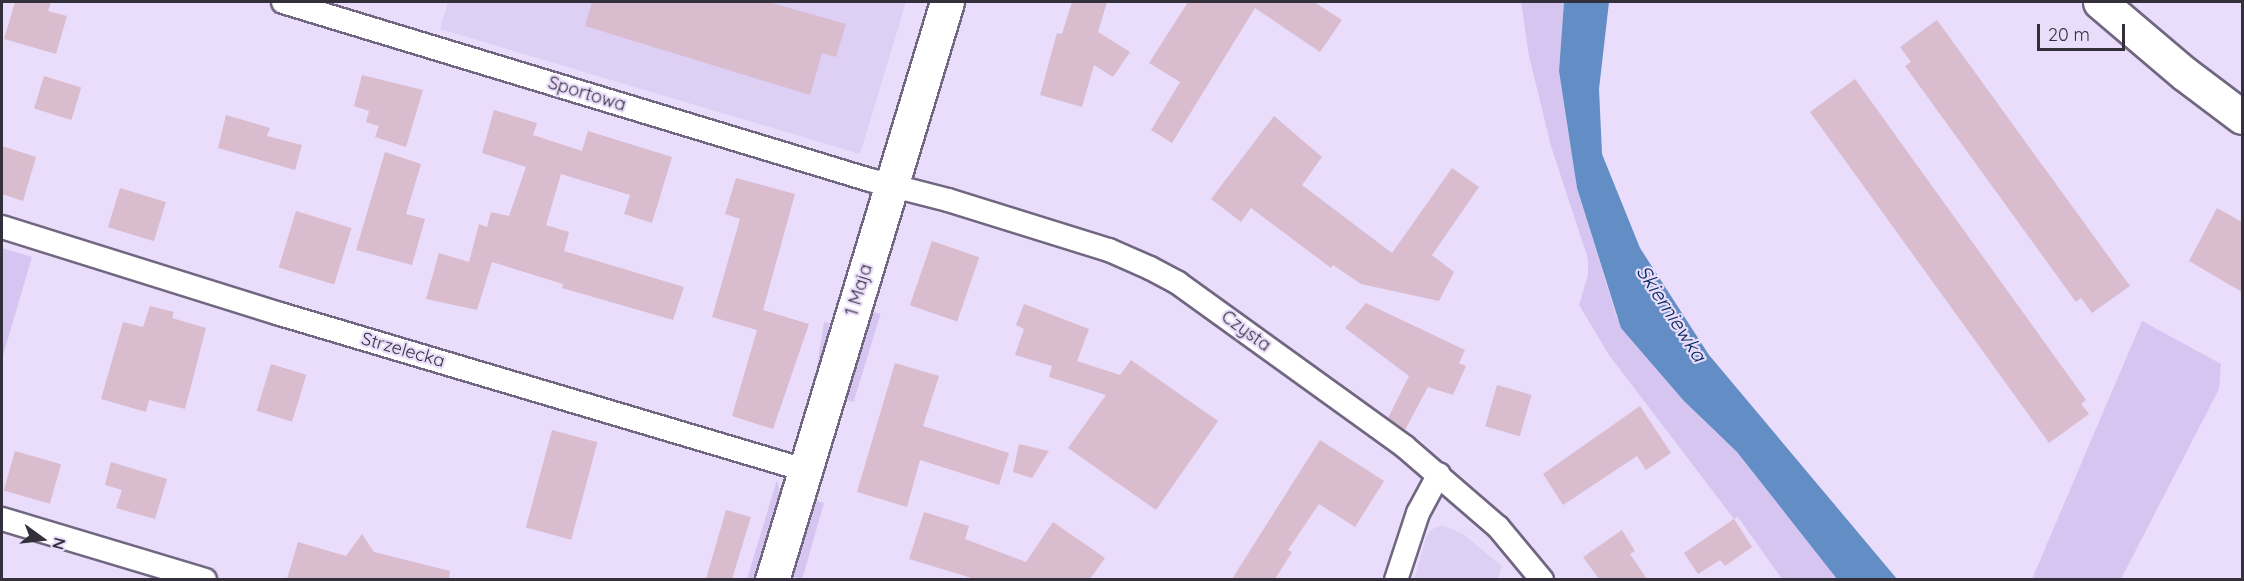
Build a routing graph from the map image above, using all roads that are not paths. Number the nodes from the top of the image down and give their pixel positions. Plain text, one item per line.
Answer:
1 (283, 2) edge
2 (947, 2) edge
3 (2100, 2) edge
4 (2242, 117) edge
5 (891, 183) junction
6 (2, 227) edge
7 (805, 470) junction
8 (1438, 474) junction
9 (2, 519) edge
10 (205, 579) edge
11 (772, 579) edge
12 (1396, 579) edge
13 (1542, 579) edge

1 - 5 street, Sportowa
2 - 5 main road, 1 Maja
3 - 4 main road
5 - 7 main road, 1 Maja
5 - 8 street, Czysta
6 - 7 street, Strzelecka
7 - 11 main road, 1 Maja
8 - 12 street
8 - 13 street, Czysta
9 - 10 street

